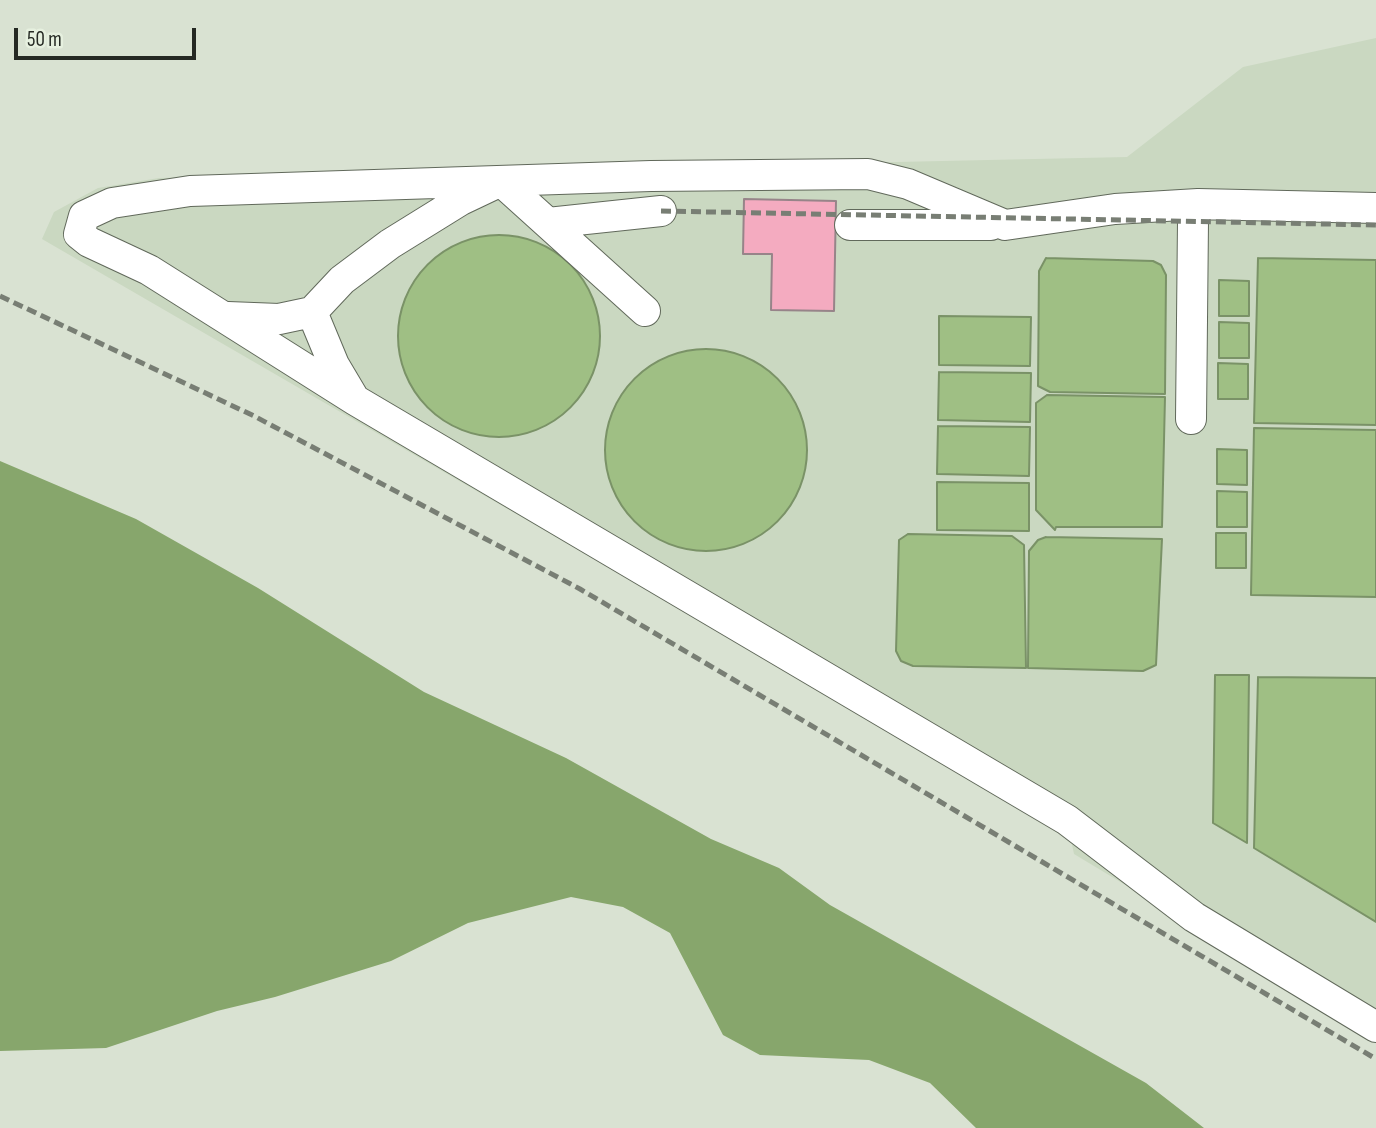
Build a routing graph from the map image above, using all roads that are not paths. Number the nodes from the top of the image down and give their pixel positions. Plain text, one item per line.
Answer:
1 (501, 181) junction
2 (1198, 204) junction
3 (1376, 208) edge
4 (661, 211) dead end
5 (548, 223) junction
6 (850, 225) dead end
7 (1005, 225) junction
8 (312, 312) junction
9 (645, 312) dead end
10 (221, 316) junction
11 (355, 400) junction
12 (1191, 419) dead end
13 (1376, 1027) edge

1 - 5 lane
1 - 7 lane
1 - 8 lane
1 - 10 lane
2 - 3 lane
2 - 7 lane
2 - 12 lane
4 - 5 lane
5 - 9 lane
6 - 7 lane
8 - 10 lane
8 - 11 lane
10 - 11 lane
11 - 13 lane

